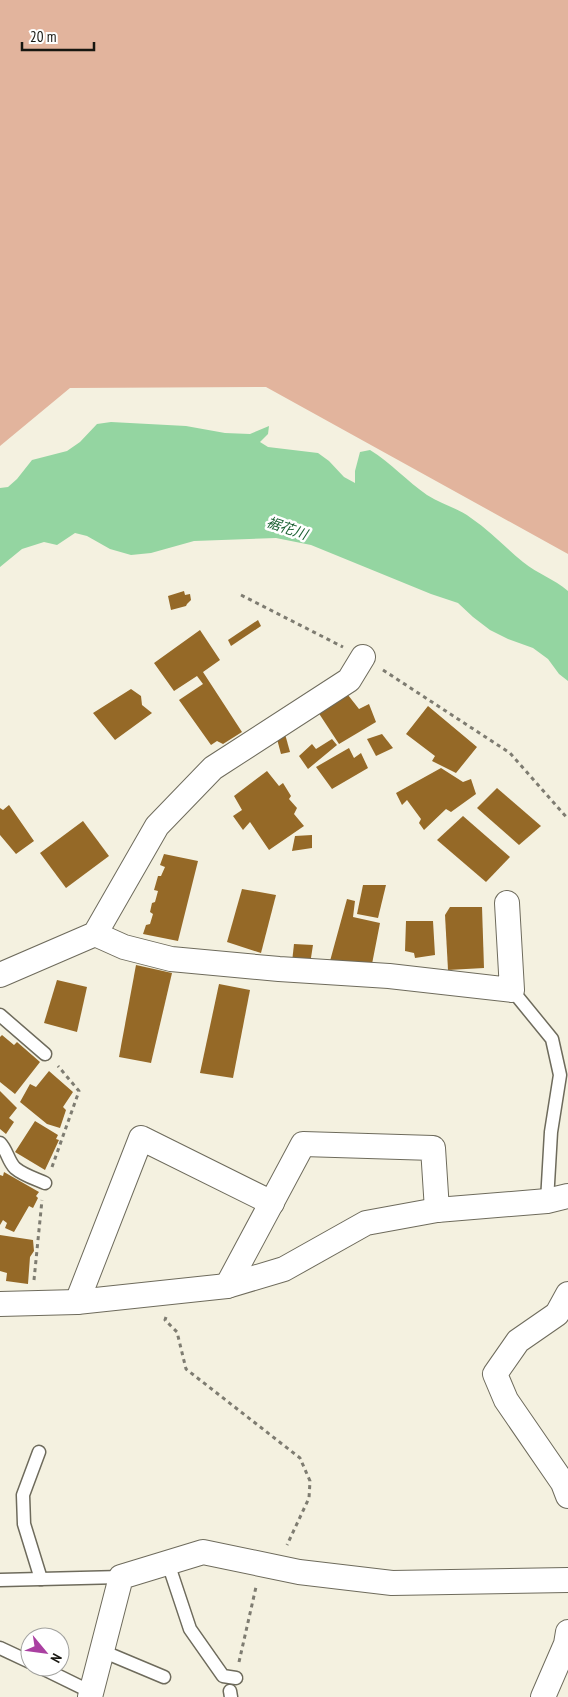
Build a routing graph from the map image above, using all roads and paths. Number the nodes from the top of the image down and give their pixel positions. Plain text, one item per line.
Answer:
1 (241, 595) dead end
2 (363, 657) junction
3 (568, 819) edge
4 (507, 903) dead end
5 (95, 934) junction
6 (0, 975) edge
7 (512, 990) junction
8 (0, 1016) edge
9 (45, 1054) dead end
10 (0, 1144) edge
11 (45, 1183) dead end
12 (558, 1198) edge
13 (272, 1203) junction
14 (437, 1210) junction
15 (227, 1286) junction
16 (568, 1294) edge
17 (77, 1302) junction
18 (9, 1304) edge
19 (130, 1304) junction
20 (0, 1318) edge
21 (39, 1452) dead end
22 (568, 1496) edge
23 (168, 1563) junction
24 (269, 1566) junction
25 (121, 1576) junction
26 (41, 1578) junction
27 (568, 1580) edge
28 (0, 1581) edge
29 (568, 1632) edge
30 (0, 1648) edge
31 (102, 1651) junction
32 (20, 1657) edge
33 (58, 1677) edge
34 (164, 1677) dead end
35 (236, 1678) joint
36 (91, 1695) edge
37 (543, 1697) edge

1 - 2 path
2 - 3 path
2 - 5 street
4 - 7 street
5 - 6 street
5 - 7 street
7 - 12 lane
8 - 9 lane
10 - 11 lane
12 - 14 street
13 - 14 street
13 - 15 street
13 - 17 street
14 - 15 street
15 - 19 street
16 - 22 street
17 - 18 street
17 - 19 street
18 - 20 street
19 - 24 path
21 - 26 lane
23 - 24 street
23 - 25 street
23 - 35 lane
24 - 27 street
24 - 35 path
25 - 26 lane
25 - 31 street
26 - 28 lane
29 - 37 street
30 - 32 lane
31 - 34 lane
31 - 36 street
33 - 36 lane

